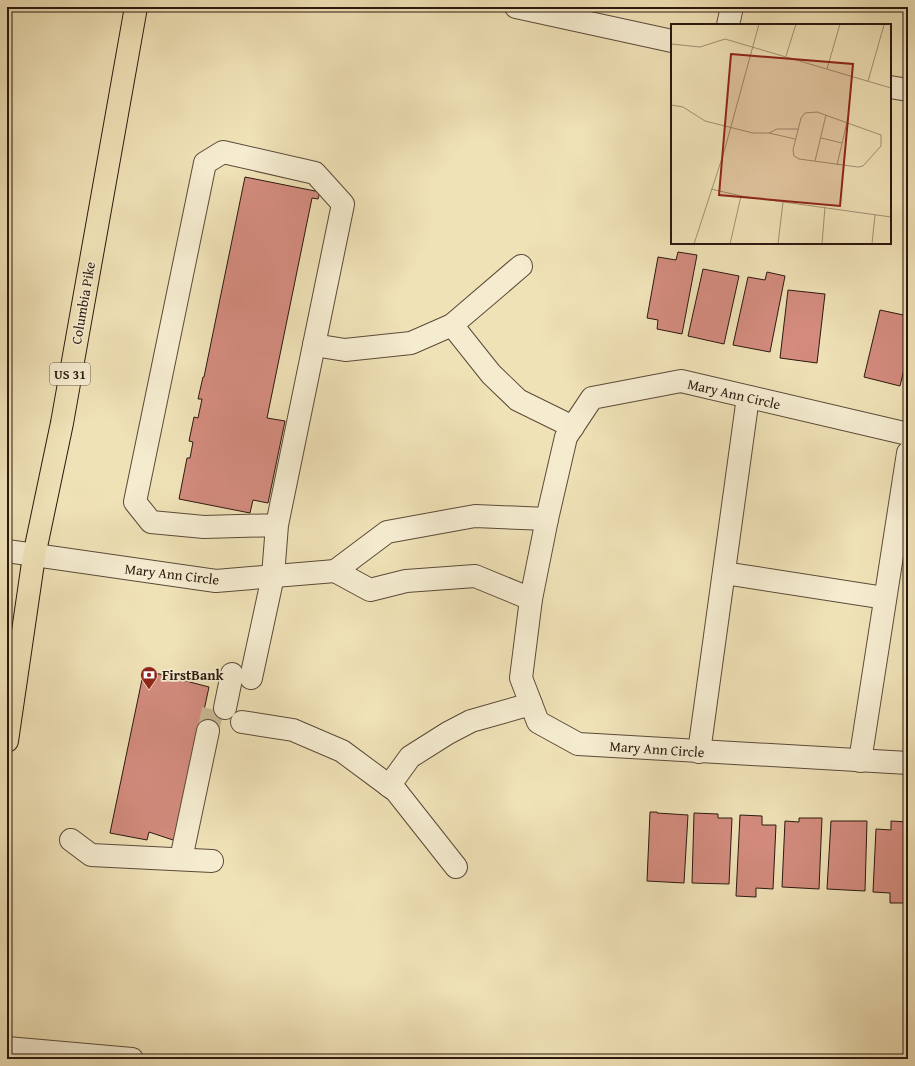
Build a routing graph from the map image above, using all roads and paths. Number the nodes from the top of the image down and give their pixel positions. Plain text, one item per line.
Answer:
1 (136, 7) edge
2 (516, 7) edge
3 (732, 7) edge
4 (728, 24) edge
5 (671, 41) edge
6 (891, 86) edge
7 (908, 90) edge
8 (521, 266) dead end
9 (452, 325) junction
10 (314, 345) junction
11 (748, 397) junction
12 (573, 427) junction
13 (908, 434) edge
14 (908, 453) edge
15 (547, 518) junction
16 (277, 525) junction
17 (7, 551) edge
18 (34, 556) junction
19 (335, 571) junction
20 (724, 573) junction
21 (273, 576) junction
22 (885, 598) junction
23 (531, 599) junction
24 (531, 704) junction
25 (220, 707) tunnel mouth
26 (242, 722) dead end
27 (214, 732) tunnel mouth
28 (7, 741) edge
29 (698, 752) junction
30 (860, 761) junction
31 (908, 763) edge
32 (389, 786) junction
33 (70, 840) dead end
34 (456, 867) dead end
35 (7, 1048) edge
36 (132, 1059) edge

1 - 18 main road, Columbia Pike / US 31
2 - 5 street
3 - 4 street
6 - 7 street
8 - 9 street
9 - 10 street
9 - 12 street
10 - 16 street
10 - 16 street
11 - 12 street, Mary Ann Circle
11 - 13 street, Mary Ann Circle
11 - 20 street
12 - 15 street, Mary Ann Circle
14 - 22 street
15 - 19 street
15 - 23 street, Mary Ann Circle
16 - 21 street
17 - 18 street, Mary Ann Circle
18 - 21 street, Mary Ann Circle
18 - 28 main road, Columbia Pike / US 31
19 - 21 street, Mary Ann Circle
19 - 23 street
20 - 22 street
20 - 29 street
21 - 25 street
22 - 30 street
23 - 24 street, Mary Ann Circle
24 - 29 street, Mary Ann Circle
24 - 32 street
26 - 32 street
27 - 33 street
29 - 30 street, Mary Ann Circle
30 - 31 street, Mary Ann Circle
32 - 34 street
35 - 36 street

